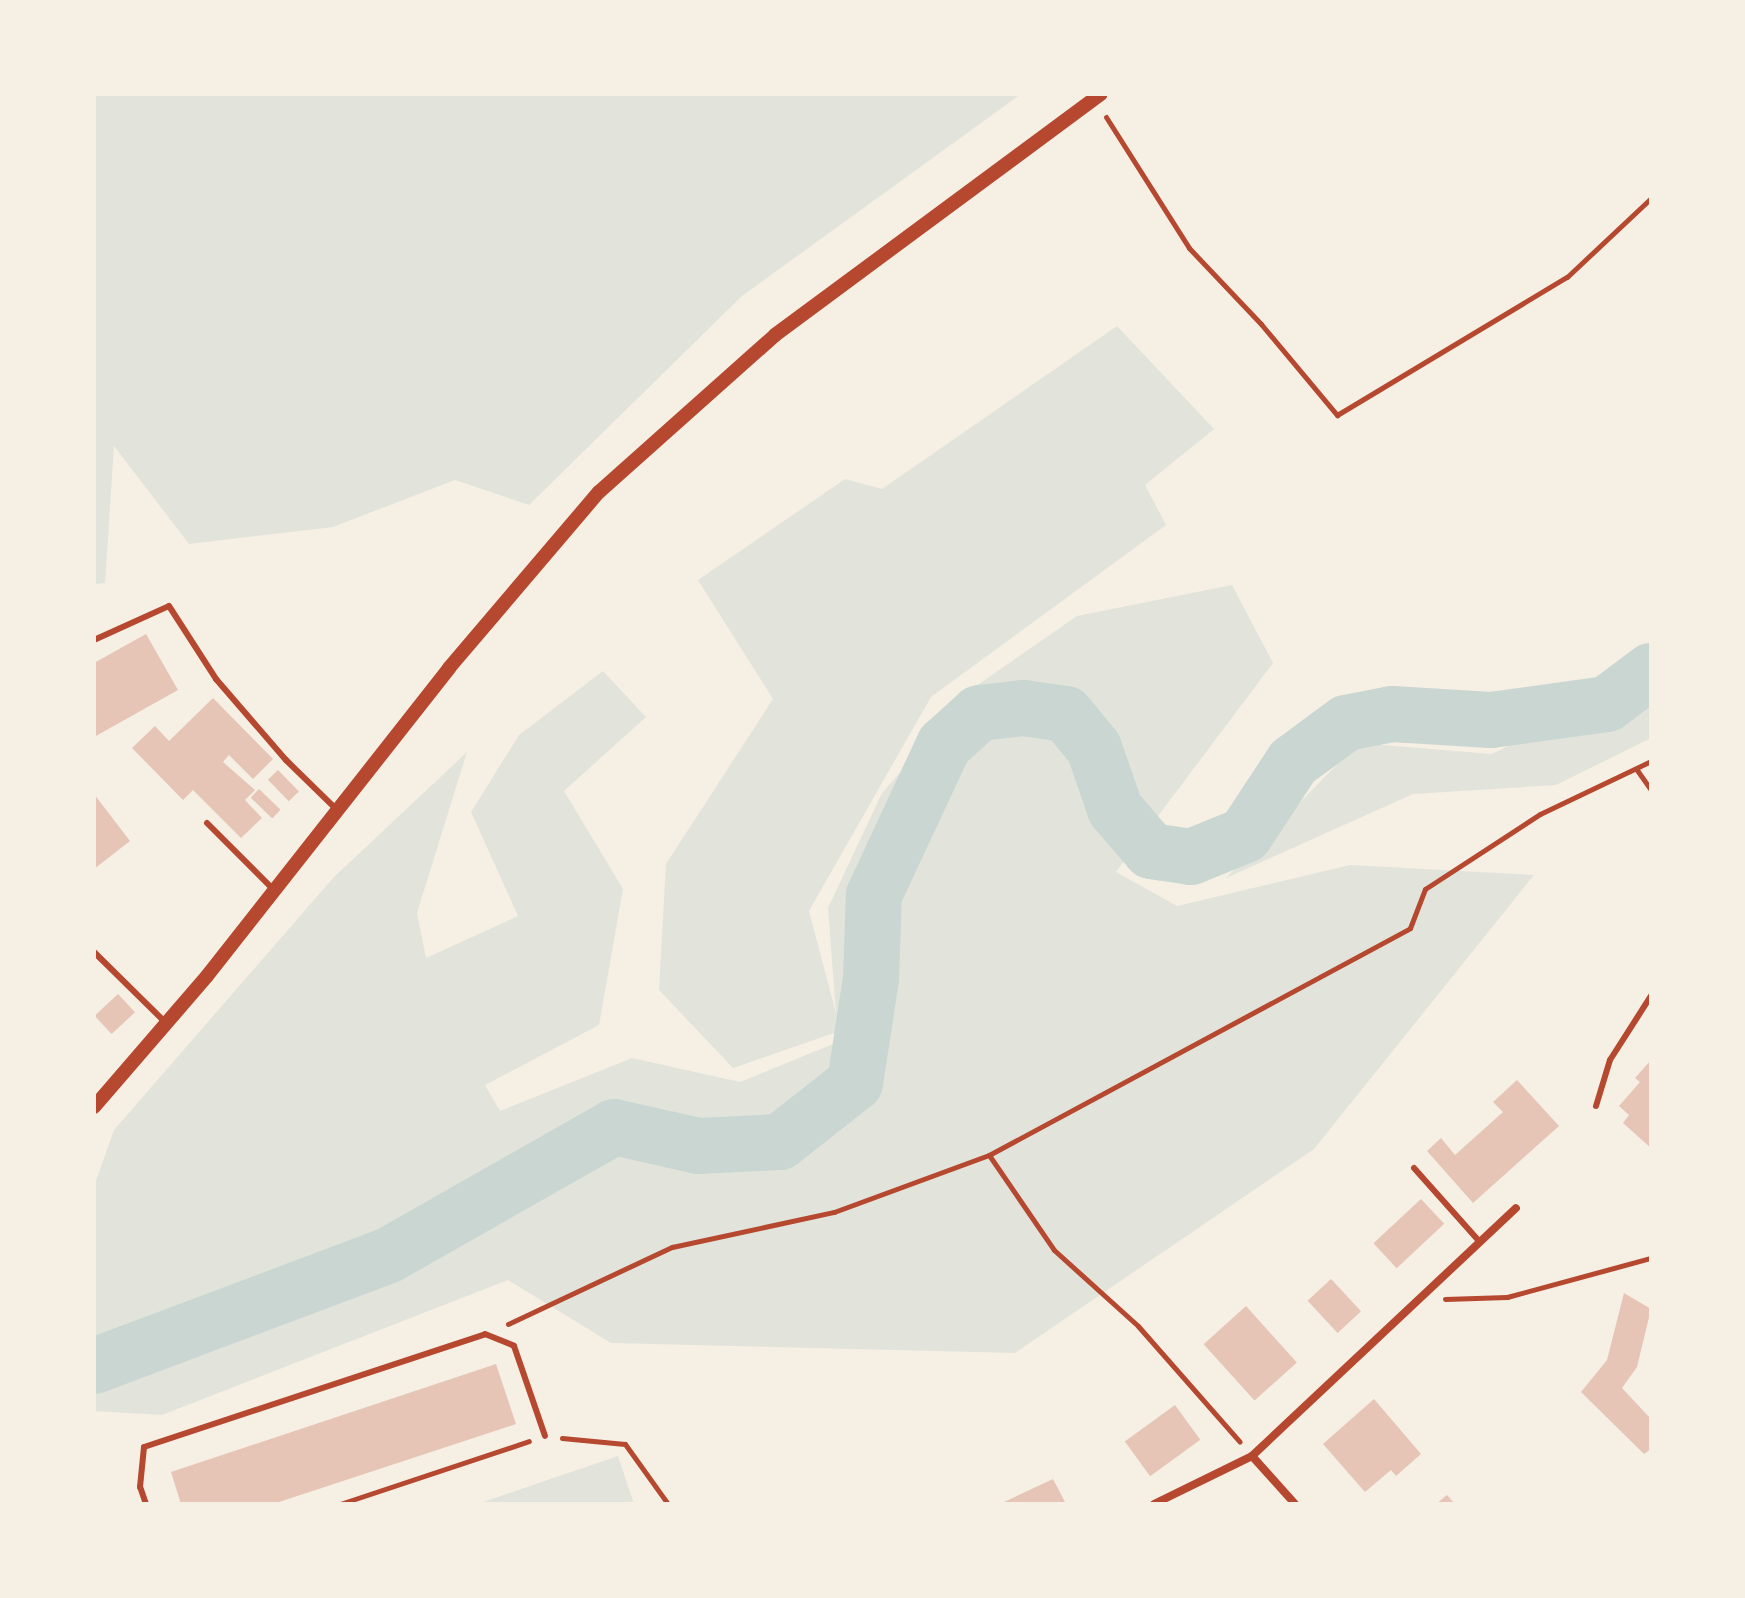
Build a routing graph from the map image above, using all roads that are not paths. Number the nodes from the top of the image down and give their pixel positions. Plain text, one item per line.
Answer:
1 (1098, 96) edge
2 (94, 640) edge
3 (337, 810) junction
4 (207, 823) dead end
5 (273, 889) junction
6 (94, 952) edge
7 (1651, 996) edge
8 (167, 1024) junction
9 (1596, 1106) dead end
10 (94, 1107) edge
11 (1414, 1168) dead end
12 (1516, 1208) dead end
13 (1480, 1242) junction
14 (545, 1436) road end
15 (1252, 1456) junction
16 (146, 1504) edge
17 (1154, 1504) edge
18 (1295, 1504) edge

1 - 3 street
2 - 3 lane
3 - 5 street
4 - 5 lane
5 - 8 street
6 - 8 lane
7 - 9 lane
8 - 10 street
11 - 13 lane
12 - 13 street
13 - 15 street
14 - 16 lane
15 - 17 street
15 - 18 street

